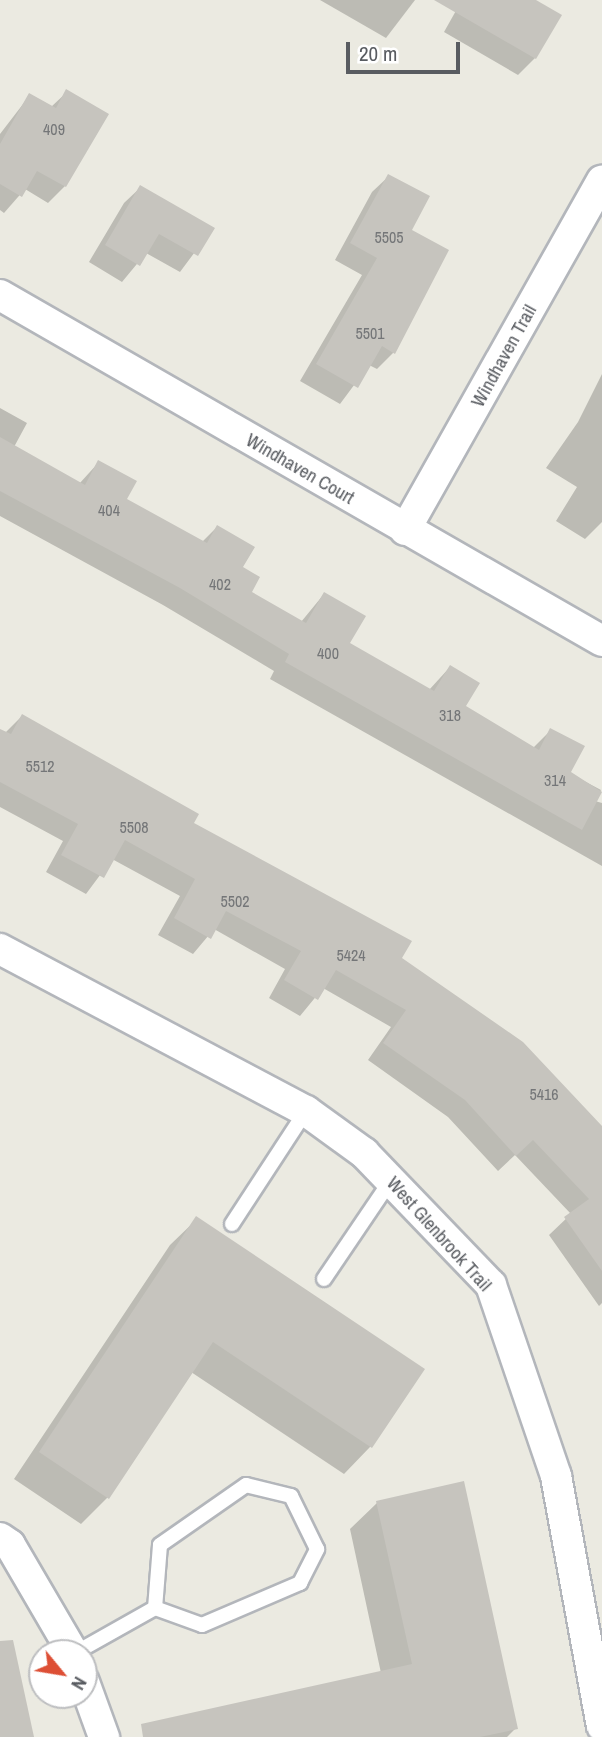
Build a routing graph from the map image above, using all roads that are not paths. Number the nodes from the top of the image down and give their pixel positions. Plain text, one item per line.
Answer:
1 (602, 181) edge
2 (0, 295) edge
3 (405, 530) junction
4 (602, 641) edge
5 (0, 949) edge
6 (306, 1111) junction
7 (391, 1180) junction
8 (232, 1224) dead end
9 (324, 1279) dead end
10 (0, 1538) edge
11 (155, 1608) junction
12 (66, 1639) edge
13 (98, 1640) edge
14 (94, 1709) edge
15 (602, 1726) edge
16 (104, 1737) edge

1 - 3 street, Windhaven Trail
2 - 3 street, Windhaven Court
3 - 4 street, Windhaven Court
5 - 6 street, West Glenbrook Trail
6 - 7 street, West Glenbrook Trail
6 - 8 lane
7 - 9 lane
7 - 15 street, West Glenbrook Trail
10 - 12 street
11 - 11 lane
11 - 13 lane
14 - 16 street

